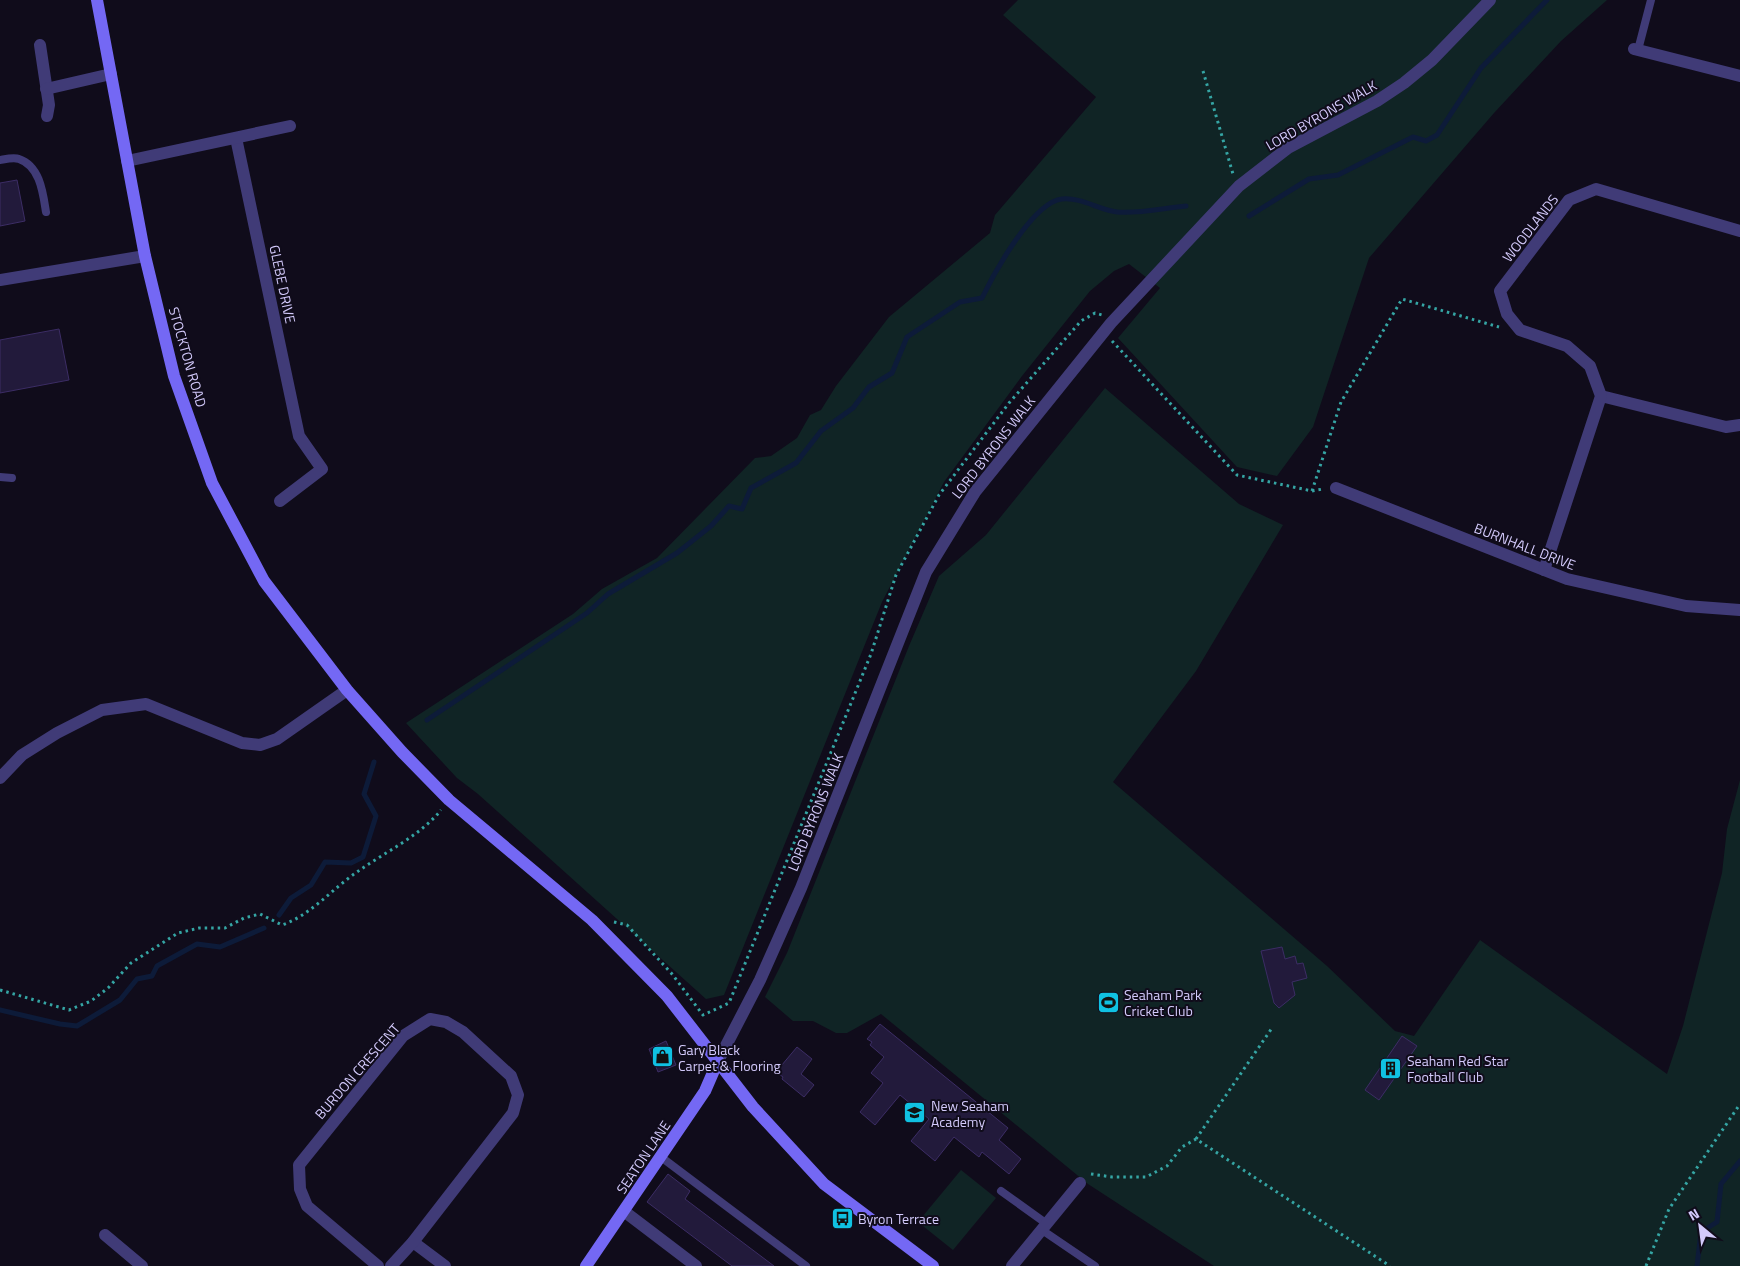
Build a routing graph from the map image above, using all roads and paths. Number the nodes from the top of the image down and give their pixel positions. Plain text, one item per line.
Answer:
1 (97, 0) edge
2 (1490, 0) edge
3 (1651, 0) edge
4 (40, 46) dead end
5 (1636, 49) joint
6 (1203, 71) dead end
7 (111, 74) junction
8 (1740, 76) edge
9 (46, 89) junction
10 (46, 116) dead end
11 (290, 126) dead end
12 (236, 138) junction
13 (0, 160) edge
14 (127, 160) junction
15 (1239, 186) junction
16 (46, 212) dead end
17 (1740, 231) edge
18 (145, 256) junction
19 (0, 280) edge
20 (1111, 323) junction
21 (1514, 323) junction
22 (1601, 396) junction
23 (1740, 425) edge
24 (0, 476) edge
25 (12, 478) dead end
26 (1336, 488) joint
27 (1312, 490) junction
28 (280, 501) dead end
29 (1544, 570) junction
30 (1740, 610) edge
31 (347, 690) junction
32 (0, 778) edge
33 (449, 800) junction
34 (592, 920) junction
35 (0, 990) edge
36 (703, 1015) dead end
37 (1272, 1028) dead end
38 (718, 1061) junction
39 (1740, 1104) edge
40 (1196, 1139) junction
41 (661, 1157) junction
42 (1080, 1183) joint
43 (1001, 1191) dead end
44 (625, 1212) junction
45 (1044, 1227) junction
46 (105, 1234) dead end
47 (413, 1242) junction
48 (138, 1265) edge
49 (378, 1266) edge
50 (391, 1266) edge
51 (444, 1266) edge
52 (586, 1266) edge
53 (696, 1266) edge
54 (806, 1266) edge
55 (933, 1266) edge
56 (1012, 1266) edge
57 (1095, 1266) edge
58 (1390, 1266) edge
59 (1646, 1266) edge

1 - 7 main road, STOCKTON ROAD
2 - 15 street, LORD BYRONS WALK
3 - 5 lane
4 - 9 street
5 - 8 street
6 - 15 path
7 - 9 street
7 - 14 main road, STOCKTON ROAD
9 - 10 street
11 - 12 street
12 - 14 street
12 - 28 street, GLEBE DRIVE
13 - 16 lane
14 - 18 main road, STOCKTON ROAD
15 - 20 street, LORD BYRONS WALK
17 - 21 street, WOODLANDS
18 - 19 street
18 - 31 main road, STOCKTON ROAD
20 - 27 path
20 - 38 street, LORD BYRONS WALK
21 - 22 street
21 - 27 path
22 - 23 street
22 - 29 street
24 - 25 lane
26 - 27 path
26 - 29 street, BURNHALL DRIVE
29 - 30 street, BURNHALL DRIVE
31 - 32 street
31 - 33 main road, STOCKTON ROAD
33 - 34 main road, STOCKTON ROAD
33 - 35 path
34 - 36 path
34 - 38 main road, STOCKTON ROAD
37 - 40 path
38 - 41 main road, SEATON LANE
38 - 55 main road, STOCKTON ROAD
39 - 59 path
40 - 42 path
40 - 58 path
41 - 44 main road, SEATON LANE
41 - 54 lane
42 - 45 street
43 - 45 lane
44 - 52 main road, SEATON LANE
44 - 53 street
45 - 56 street
45 - 57 lane
46 - 48 street
47 - 49 street, BURDON CRESCENT
47 - 50 street, BURDON CRESCENT
47 - 51 street

